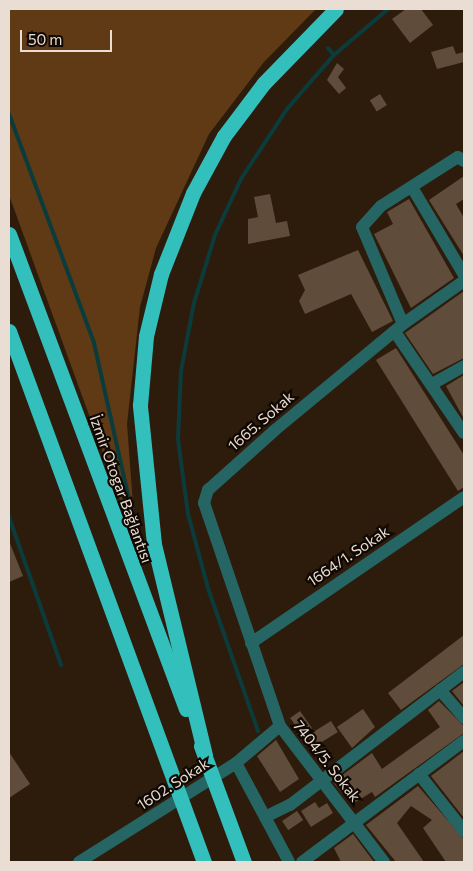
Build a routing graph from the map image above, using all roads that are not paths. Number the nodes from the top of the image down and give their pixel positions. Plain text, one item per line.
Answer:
1 (336, 9) edge
2 (461, 159) edge
3 (413, 189) junction
4 (9, 234) edge
5 (464, 275) edge
6 (464, 280) edge
7 (399, 328) junction
8 (9, 331) edge
9 (464, 366) edge
10 (432, 384) junction
11 (464, 432) edge
12 (464, 497) edge
13 (250, 643) junction
14 (464, 672) edge
15 (440, 690) junction
16 (464, 718) edge
17 (280, 726) junction
18 (464, 741) edge
19 (205, 755) junction
20 (236, 763) junction
21 (419, 774) junction
22 (322, 778) junction
23 (265, 817) junction
24 (354, 821) junction
25 (464, 831) edge
26 (79, 862) edge
27 (204, 862) edge
28 (244, 862) edge
29 (289, 862) edge
30 (302, 862) edge
31 (384, 862) edge

1 - 19 highway
2 - 3 street
3 - 5 street
3 - 7 street
4 - 19 highway, İzmir Otogar Bağlantısı
6 - 7 street, 1665. Sokak
7 - 10 street
7 - 13 street, 1665. Sokak
8 - 27 highway
9 - 10 street
10 - 11 street
12 - 13 street, 1664/1. Sokak
13 - 17 street, 7404/5. Sokak
14 - 15 street
15 - 16 street
15 - 22 street
17 - 20 street, 1602. Sokak
17 - 22 street, 7404/5. Sokak
18 - 21 street
19 - 28 highway
20 - 23 street
20 - 26 street, 1602. Sokak
21 - 24 street
21 - 25 street
22 - 23 street
22 - 24 street, 7404/5. Sokak
23 - 29 street
24 - 30 street
24 - 31 street, 7404/5. Sokak

